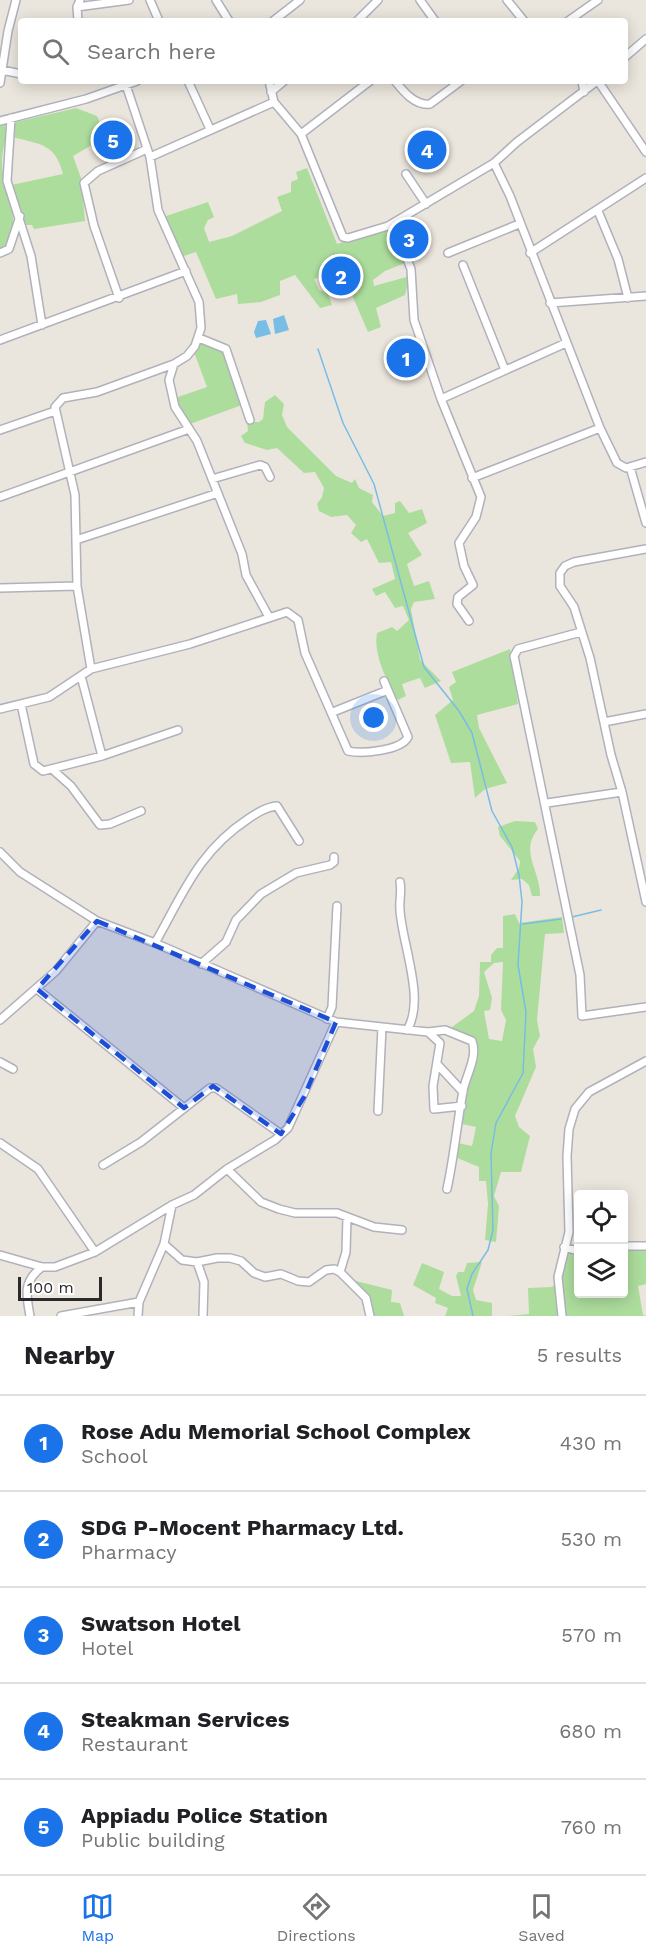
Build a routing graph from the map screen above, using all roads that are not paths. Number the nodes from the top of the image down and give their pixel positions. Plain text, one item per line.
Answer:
1 (16, 0) edge
2 (129, 0) edge
3 (150, 0) edge
4 (216, 0) edge
5 (300, 0) edge
6 (378, 0) edge
7 (420, 0) edge
8 (507, 0) edge
9 (596, 1) edge
10 (78, 3) edge
11 (158, 18) edge
12 (227, 18) edge
13 (277, 18) edge
14 (360, 18) edge
15 (433, 18) edge
16 (522, 18) edge
17 (572, 18) edge
18 (646, 39) edge
19 (628, 54) edge
20 (2, 70) junction
21 (18, 73) edge
22 (0, 83) edge
23 (120, 84) edge
24 (123, 84) edge
25 (189, 84) edge
26 (270, 84) edge
27 (280, 84) edge
28 (366, 84) edge
29 (398, 84) edge
30 (457, 84) edge
31 (583, 84) edge
32 (594, 84) edge
33 (600, 84) edge
34 (271, 92) junction
35 (584, 92) junction
36 (274, 102) junction
37 (11, 118) junction
38 (0, 121) edge
39 (210, 129) junction
40 (301, 134) junction
41 (147, 149) junction
42 (646, 152) edge
43 (150, 157) junction
44 (494, 163) junction
45 (406, 174) dead end
46 (645, 180) edge
47 (426, 204) junction
48 (598, 211) junction
49 (20, 216) junction
50 (393, 223) junction
51 (519, 224) junction
52 (0, 253) edge
53 (448, 253) dead end
54 (530, 253) junction
55 (463, 265) dead end
56 (186, 271) junction
57 (646, 296) edge
58 (119, 298) junction
59 (628, 298) junction
60 (550, 303) junction
61 (42, 325) junction
62 (199, 338) junction
63 (0, 340) edge
64 (566, 343) junction
65 (174, 364) junction
66 (506, 370) junction
67 (441, 399) junction
68 (55, 411) junction
69 (250, 420) dead end
70 (600, 428) junction
71 (189, 429) junction
72 (0, 430) edge
73 (646, 462) edge
74 (630, 467) junction
75 (71, 469) junction
76 (270, 477) dead end
77 (472, 478) junction
78 (212, 479) junction
79 (219, 493) junction
80 (0, 497) edge
81 (646, 523) edge
82 (76, 540) junction
83 (646, 549) edge
84 (77, 586) junction
85 (0, 588) edge
86 (269, 617) junction
87 (469, 621) dead end
88 (582, 632) junction
89 (91, 669) junction
90 (81, 676) junction
91 (384, 681) dead end
92 (388, 690) junction
93 (21, 704) junction
94 (0, 709) edge
95 (333, 712) junction
96 (646, 714) edge
97 (604, 722) junction
98 (178, 730) dead end
99 (102, 756) junction
100 (52, 770) junction
101 (622, 792) junction
102 (545, 806) junction
103 (141, 812) dead end
104 (299, 841) dead end
105 (0, 852) edge
106 (334, 857) dead end
107 (400, 882) dead end
108 (646, 902) edge
109 (336, 906) dead end
110 (97, 921) junction
111 (155, 943) junction
112 (201, 964) junction
113 (37, 989) junction
114 (646, 1007) edge
115 (0, 1009) edge
116 (8, 1013) junction
117 (327, 1019) junction
118 (0, 1020) edge
119 (336, 1022) junction
120 (382, 1027) junction
121 (407, 1030) junction
122 (428, 1032) junction
123 (646, 1061) edge
124 (0, 1062) edge
125 (437, 1064) junction
126 (13, 1069) dead end
127 (463, 1092) junction
128 (462, 1106) junction
129 (184, 1108) junction
130 (378, 1111) dead end
131 (281, 1134) junction
132 (0, 1143) edge
133 (103, 1165) dead end
134 (227, 1169) junction
135 (447, 1189) dead end
136 (172, 1205) junction
137 (347, 1217) junction
138 (402, 1230) dead end
139 (164, 1244) junction
140 (628, 1246) edge
141 (646, 1246) edge
142 (564, 1247) junction
143 (574, 1250) edge
144 (95, 1252) junction
145 (0, 1255) edge
146 (198, 1262) junction
147 (42, 1267) junction
148 (340, 1272) junction
149 (139, 1302) junction
150 (30, 1316) edge
151 (61, 1316) edge
152 (138, 1316) edge
153 (203, 1316) edge
154 (370, 1316) edge
155 (562, 1316) edge

1 - 20 street
2 - 10 street
3 - 11 street
4 - 12 street
5 - 13 street
6 - 14 street
7 - 15 street
8 - 16 street
9 - 17 street
18 - 19 street
20 - 21 street
20 - 22 street
23 - 37 street
24 - 41 street
25 - 39 street
26 - 34 street
27 - 34 street
28 - 40 street
29 - 30 street
31 - 35 street
32 - 35 street
33 - 42 street
34 - 36 street
35 - 44 street
36 - 39 street
36 - 40 street
37 - 38 street
37 - 49 street
39 - 43 street
40 - 50 street
41 - 43 street
41 - 58 street
43 - 56 street
44 - 47 street
44 - 51 street
45 - 47 street
46 - 48 street
47 - 50 street
48 - 54 street
48 - 59 street
49 - 52 street
49 - 61 street
50 - 67 street
51 - 53 street
51 - 54 street
54 - 60 street
55 - 66 street
56 - 58 street
56 - 62 street
57 - 59 street
58 - 61 street
59 - 60 street
60 - 64 street
61 - 63 street
62 - 65 street
62 - 69 street
64 - 66 street
64 - 70 street
65 - 68 street
65 - 71 street
66 - 67 street
67 - 77 street
68 - 72 street
68 - 75 street
70 - 74 street
70 - 77 street
71 - 75 street
71 - 78 street
73 - 74 street
74 - 81 street
75 - 80 street
75 - 82 street
76 - 78 street
77 - 87 street
78 - 79 street
79 - 82 street
79 - 86 street
82 - 84 street
83 - 88 street
84 - 85 street
84 - 89 street
86 - 89 street
86 - 95 street
88 - 97 street
88 - 102 street
89 - 90 street
90 - 93 street
90 - 99 street
91 - 92 street
92 - 95 street
92 - 95 street
93 - 94 street
93 - 100 street
96 - 97 street
97 - 101 street
98 - 99 street
99 - 100 street
100 - 103 street
101 - 102 street
101 - 108 street
102 - 114 street
104 - 111 street
105 - 110 street
106 - 112 street
107 - 121 street
109 - 117 street
110 - 111 street
110 - 113 street
111 - 112 street
112 - 117 street
113 - 116 street
113 - 129 street
115 - 116 street
116 - 118 street
117 - 119 street
119 - 120 street
119 - 131 street
120 - 121 street
120 - 130 street
121 - 122 street
122 - 125 street
122 - 127 street
123 - 142 street
124 - 126 street
125 - 127 street
125 - 128 street
127 - 128 street
128 - 135 street
129 - 131 street
129 - 133 street
131 - 134 street
132 - 144 street
134 - 136 street
134 - 137 street
136 - 139 street
136 - 144 street
137 - 138 street
137 - 148 street
139 - 146 street
139 - 149 street
140 - 141 street
142 - 143 street
142 - 155 street
144 - 147 street
145 - 147 street
146 - 148 street
146 - 153 street
147 - 150 street
148 - 154 street
149 - 151 street
149 - 152 street

